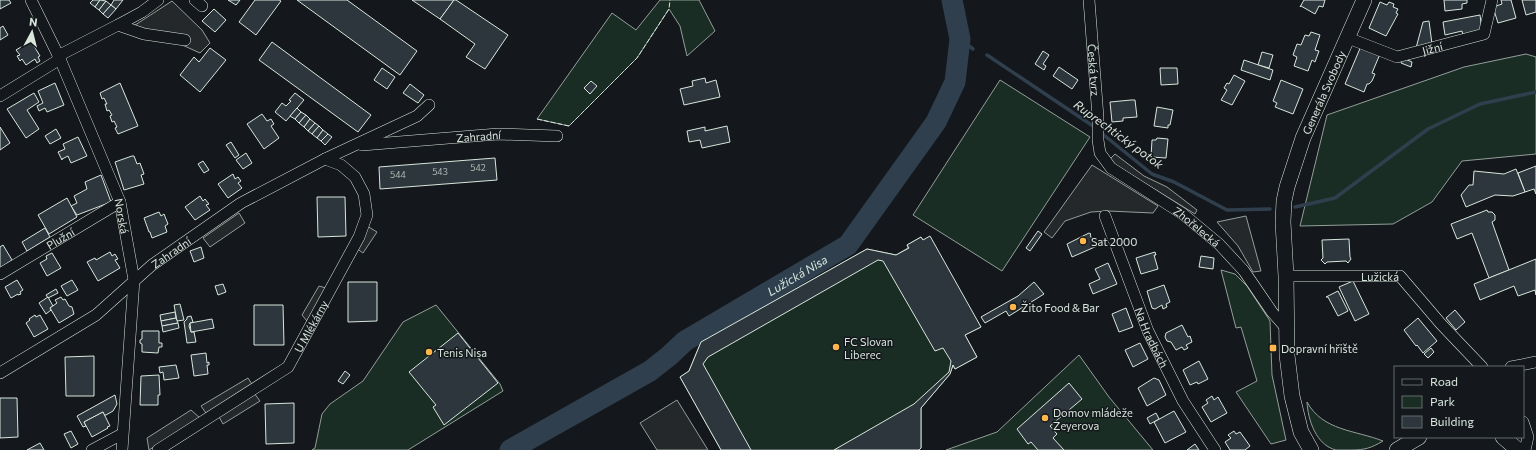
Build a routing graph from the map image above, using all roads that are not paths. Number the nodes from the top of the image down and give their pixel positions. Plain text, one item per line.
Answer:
1 (31, 0) edge
2 (158, 0) edge
3 (1089, 0) edge
4 (1364, 0) edge
5 (1492, 0) edge
6 (118, 25) junction
7 (1348, 38) junction
8 (185, 40) dead end
9 (59, 58) junction
10 (0, 96) edge
11 (429, 105) dead end
12 (557, 136) dead end
13 (1098, 140) joint
14 (352, 146) junction
15 (324, 160) junction
16 (120, 202) junction
17 (1105, 216) dead end
18 (0, 274) edge
19 (1286, 276) junction
20 (134, 280) junction
21 (1286, 328) junction
22 (1536, 362) edge
23 (1481, 366) edge
24 (1516, 366) edge
25 (0, 373) edge
26 (1524, 425) edge
27 (122, 434) junction
28 (1417, 438) edge
29 (1504, 438) edge
30 (92, 450) edge
31 (122, 450) edge
32 (158, 450) edge
33 (1215, 450) edge
34 (1311, 450) edge
35 (1397, 450) edge
36 (1518, 450) edge
37 (1525, 450) edge

1 - 9 street, Norská
2 - 6 street
3 - 13 street, Česká tvrz
4 - 7 main road, Generála Svobody
5 - 7 street, Jižní
6 - 8 street
6 - 9 street
7 - 19 main road, Generála Svobody
9 - 10 street
9 - 16 street, Norská
11 - 14 street, Zahradní
12 - 14 street, Zahradní
13 - 21 street, Zhořelecká
14 - 15 street, Zahradní
15 - 20 street, Zahradní
15 - 32 street, U Mlékárny
16 - 18 street, Plužní
16 - 20 street, Norská
17 - 33 street, Na Hradbách
19 - 21 main road
19 - 23 street, Lužická
20 - 25 street, Zahradní
20 - 27 street, Norská
21 - 34 main road
22 - 24 street
26 - 37 street
27 - 30 street
27 - 31 street, Norská
28 - 35 main road
29 - 36 main road

